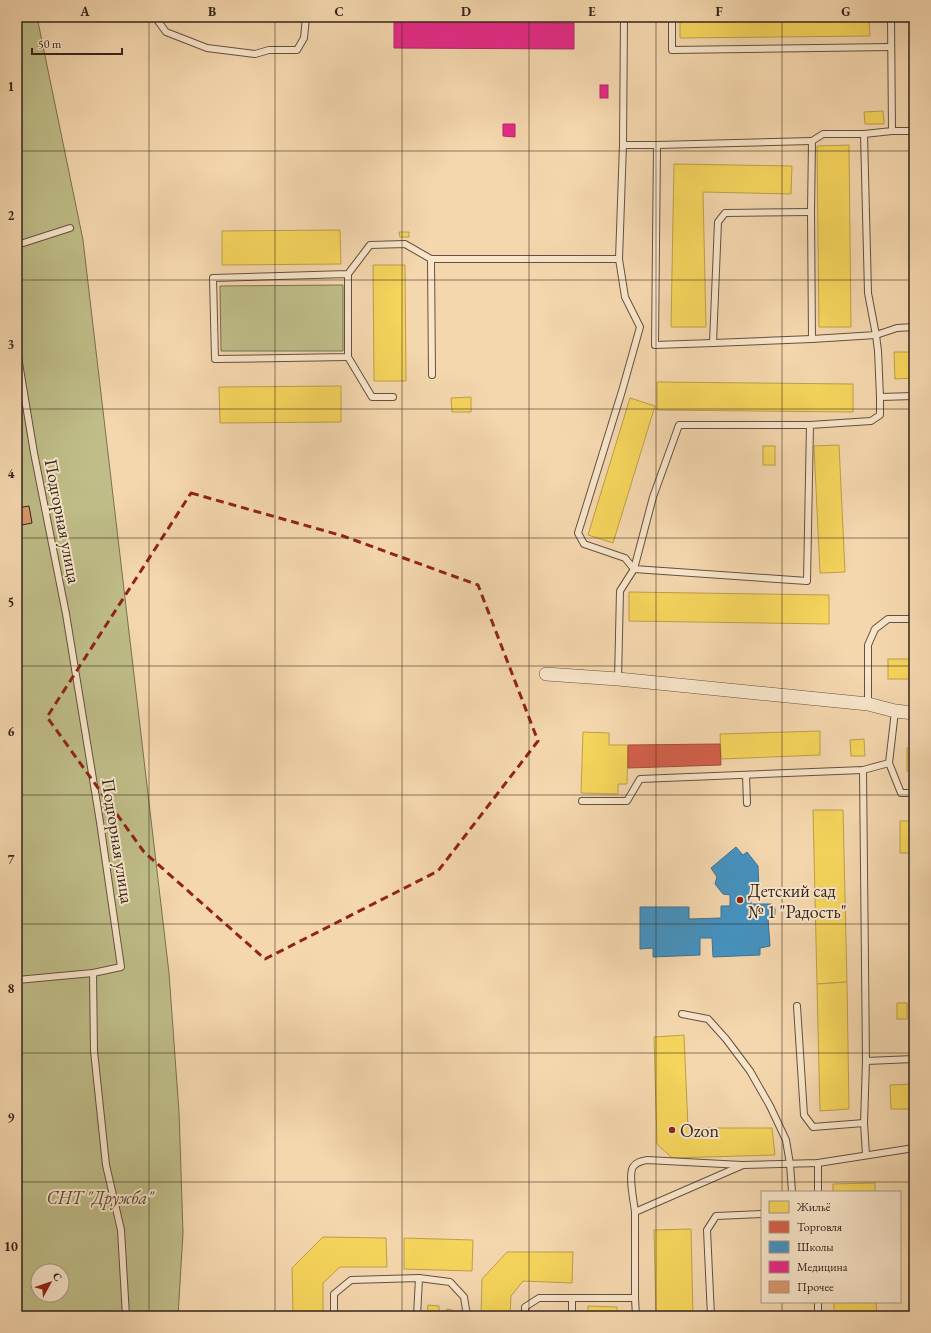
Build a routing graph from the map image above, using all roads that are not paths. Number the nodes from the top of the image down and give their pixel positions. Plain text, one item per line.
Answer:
1 (155, 17) edge
2 (306, 17) edge
3 (624, 17) edge
4 (672, 17) edge
5 (891, 17) edge
6 (891, 47) junction
7 (914, 131) edge
8 (892, 132) junction
9 (864, 134) junction
10 (812, 141) junction
11 (622, 145) junction
12 (657, 145) junction
13 (811, 212) junction
14 (70, 228) dead end
15 (17, 245) edge
16 (431, 259) junction
17 (619, 259) junction
18 (348, 274) junction
19 (914, 327) edge
20 (876, 335) junction
21 (812, 339) junction
22 (713, 343) junction
23 (17, 351) edge
24 (348, 357) junction
25 (432, 375) dead end
26 (914, 396) edge
27 (393, 397) dead end
28 (880, 397) junction
29 (810, 425) junction
30 (634, 569) junction
31 (914, 618) edge
32 (546, 674) dead end
33 (618, 679) junction
34 (868, 704) junction
35 (895, 711) junction
36 (914, 713) edge
37 (889, 763) junction
38 (863, 770) junction
39 (746, 775) junction
40 (914, 793) edge
41 (582, 801) dead end
42 (747, 803) dead end
43 (93, 973) junction
44 (17, 980) edge
45 (797, 1006) dead end
46 (682, 1014) dead end
47 (914, 1059) edge
48 (866, 1061) junction
49 (864, 1123) junction
50 (914, 1148) edge
51 (866, 1155) junction
52 (818, 1162) junction
53 (790, 1164) junction
54 (744, 1165) junction
55 (792, 1191) edge
56 (818, 1191) edge
57 (635, 1212) junction
58 (761, 1214) edge
59 (419, 1278) junction
60 (572, 1298) junction
61 (636, 1298) junction
62 (818, 1303) edge
63 (126, 1316) edge
64 (334, 1316) edge
65 (417, 1316) edge
66 (467, 1316) edge
67 (525, 1316) edge
68 (572, 1316) edge
69 (636, 1316) edge
70 (711, 1316) edge
71 (818, 1316) edge

1 - 2 lane
3 - 11 lane
4 - 6 lane
5 - 6 lane
6 - 8 lane
7 - 8 lane
8 - 9 lane
9 - 10 lane
9 - 20 lane
10 - 12 lane
10 - 13 lane
11 - 12 lane
11 - 17 lane
12 - 22 lane
13 - 21 lane
13 - 22 lane
14 - 15 lane
16 - 17 lane
16 - 18 lane
16 - 25 lane
17 - 30 lane
18 - 24 lane
18 - 24 lane
19 - 20 lane
20 - 21 lane
20 - 28 lane
21 - 22 lane
23 - 43 lane, Подгорная улица
24 - 27 lane
26 - 28 lane
28 - 29 lane
29 - 30 lane
29 - 30 lane
30 - 33 lane
31 - 34 lane
32 - 33 street
33 - 34 street
34 - 35 street
35 - 36 street
35 - 37 lane
37 - 38 lane
37 - 40 lane
38 - 39 lane
38 - 48 lane
39 - 41 lane
39 - 42 lane
43 - 44 lane
43 - 63 lane
45 - 49 lane
46 - 53 lane
47 - 48 lane
48 - 49 lane
49 - 51 lane
50 - 51 lane
51 - 52 lane
52 - 53 lane
52 - 56 lane
53 - 54 lane
53 - 55 lane
54 - 57 lane
54 - 57 lane
57 - 61 lane
58 - 70 lane
59 - 64 lane
59 - 65 lane
59 - 66 lane
60 - 61 lane
60 - 67 lane
60 - 68 lane
61 - 69 lane
62 - 71 lane

